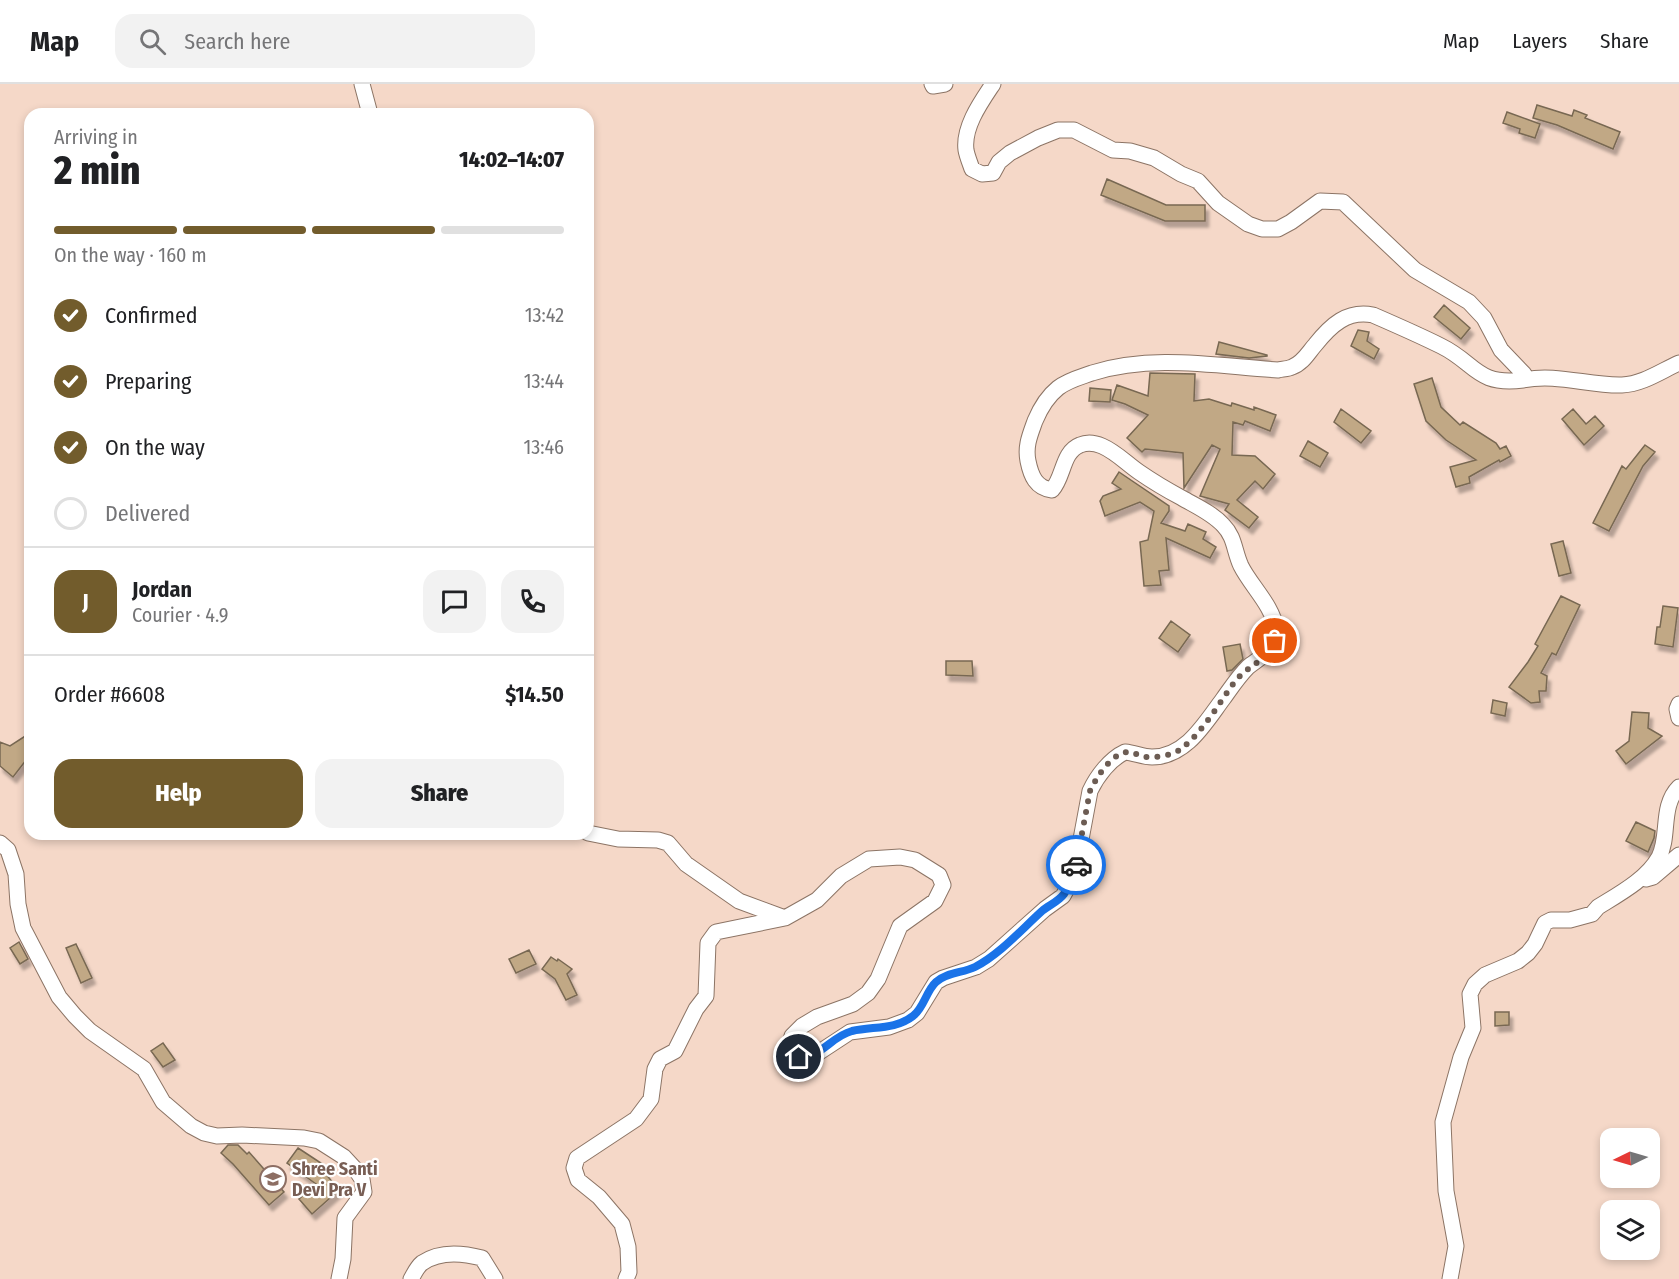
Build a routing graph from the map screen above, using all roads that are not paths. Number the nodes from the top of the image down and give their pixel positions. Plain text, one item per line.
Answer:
1 (362, 84) edge
2 (932, 84) edge
3 (945, 84) edge
4 (983, 84) edge
5 (993, 84) edge
6 (982, 101) junction
7 (368, 108) edge
8 (1679, 363) edge
9 (1523, 380) junction
10 (1679, 704) edge
11 (1679, 718) edge
12 (1679, 787) edge
13 (594, 834) edge
14 (0, 843) edge
15 (1679, 855) edge
16 (1635, 882) junction
17 (785, 918) junction
18 (339, 1279) edge
19 (411, 1279) edge
20 (495, 1279) edge
21 (626, 1279) edge
22 (1450, 1279) edge

1 - 7 street
2 - 3 street
4 - 6 street
5 - 6 street
6 - 9 street
8 - 9 street
9 - 17 street
10 - 11 street
12 - 16 street
13 - 17 street
14 - 18 street
15 - 16 street
16 - 22 street
17 - 21 street
19 - 20 street

